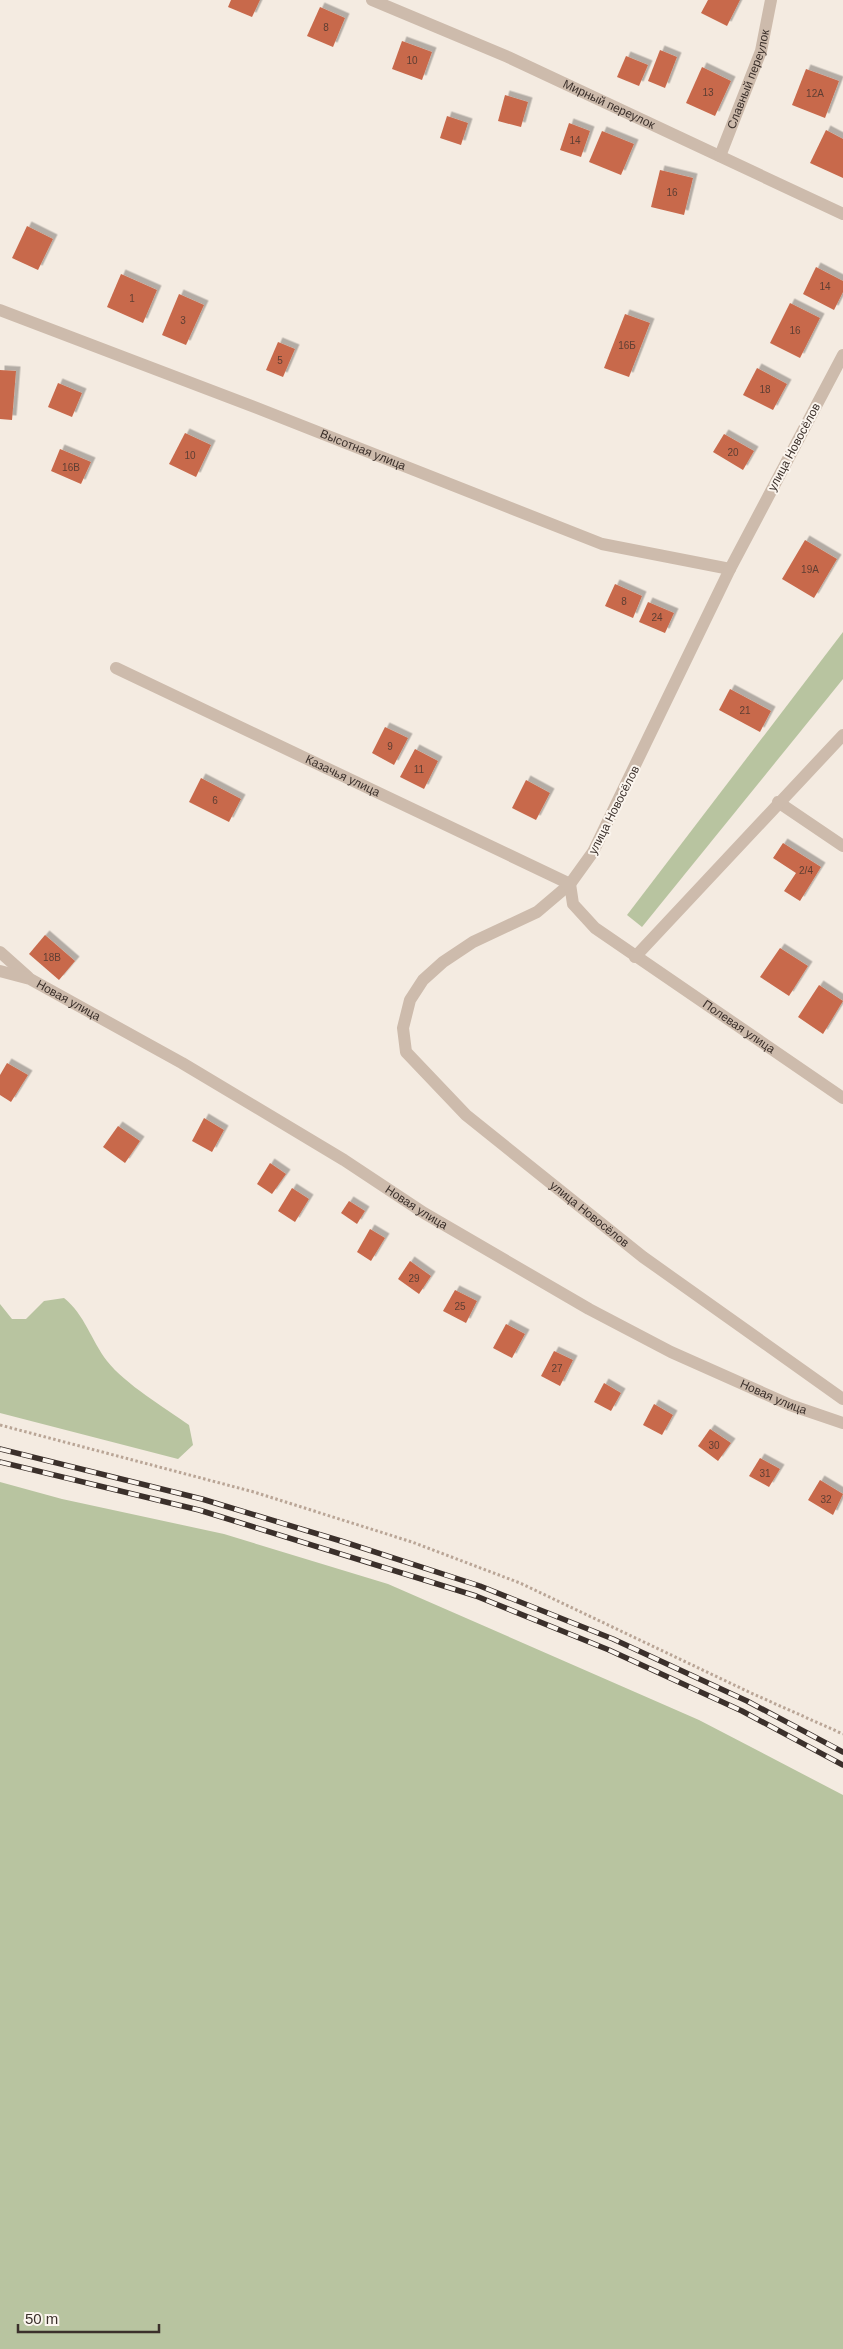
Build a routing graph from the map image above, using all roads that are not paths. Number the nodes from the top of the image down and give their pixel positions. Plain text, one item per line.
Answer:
1 (372, 0) edge
2 (770, 0) edge
3 (720, 156) junction
4 (843, 214) edge
5 (0, 310) edge
6 (843, 355) edge
7 (730, 569) junction
8 (116, 668) dead end
9 (843, 735) edge
10 (778, 802) junction
11 (843, 846) edge
12 (570, 884) junction
13 (0, 952) edge
14 (635, 957) junction
15 (0, 971) edge
16 (30, 979) junction
17 (843, 1098) edge
18 (843, 1399) edge
19 (843, 1423) edge

1 - 3 street, Мирный переулок
2 - 3 street, Славный переулок
3 - 4 street, Мирный переулок
5 - 7 street, Высотная улица
6 - 7 street, улица Новосёлов
7 - 12 street, улица Новосёлов
8 - 12 street, Казачья улица
9 - 10 street
10 - 11 street
10 - 14 street
12 - 14 street, Полевая улица
12 - 18 street, улица Новосёлов
13 - 16 street
14 - 17 street, Полевая улица
15 - 16 street, Новая улица
16 - 19 street, Новая улица

